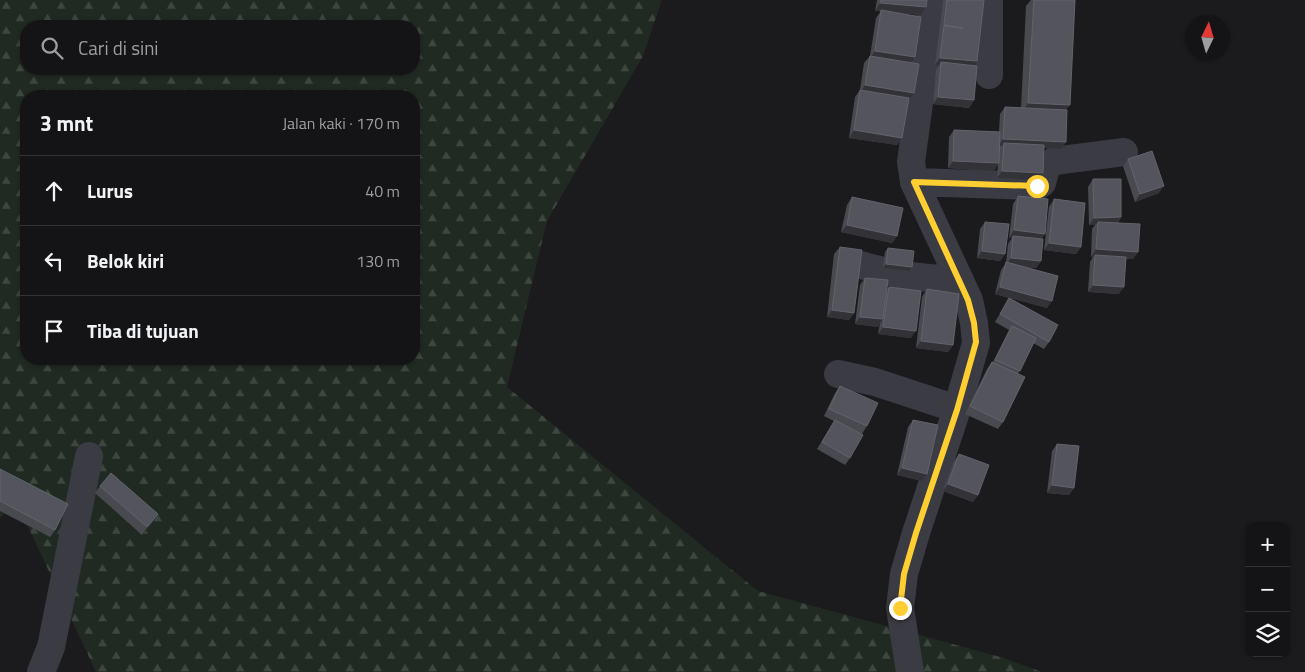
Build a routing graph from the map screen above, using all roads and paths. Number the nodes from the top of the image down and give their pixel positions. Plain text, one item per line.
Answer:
1 (933, 0) edge
2 (989, 0) edge
3 (989, 75) dead end
4 (1124, 152) dead end
5 (914, 182) junction
6 (860, 265) edge
7 (960, 280) junction
8 (838, 374) dead end
9 (957, 410) junction
10 (89, 456) dead end
11 (41, 672) edge
12 (910, 672) edge

1 - 5 street
2 - 3 street
4 - 5 street
5 - 7 street
6 - 7 street
7 - 9 street
8 - 9 street
9 - 12 street
10 - 11 street

